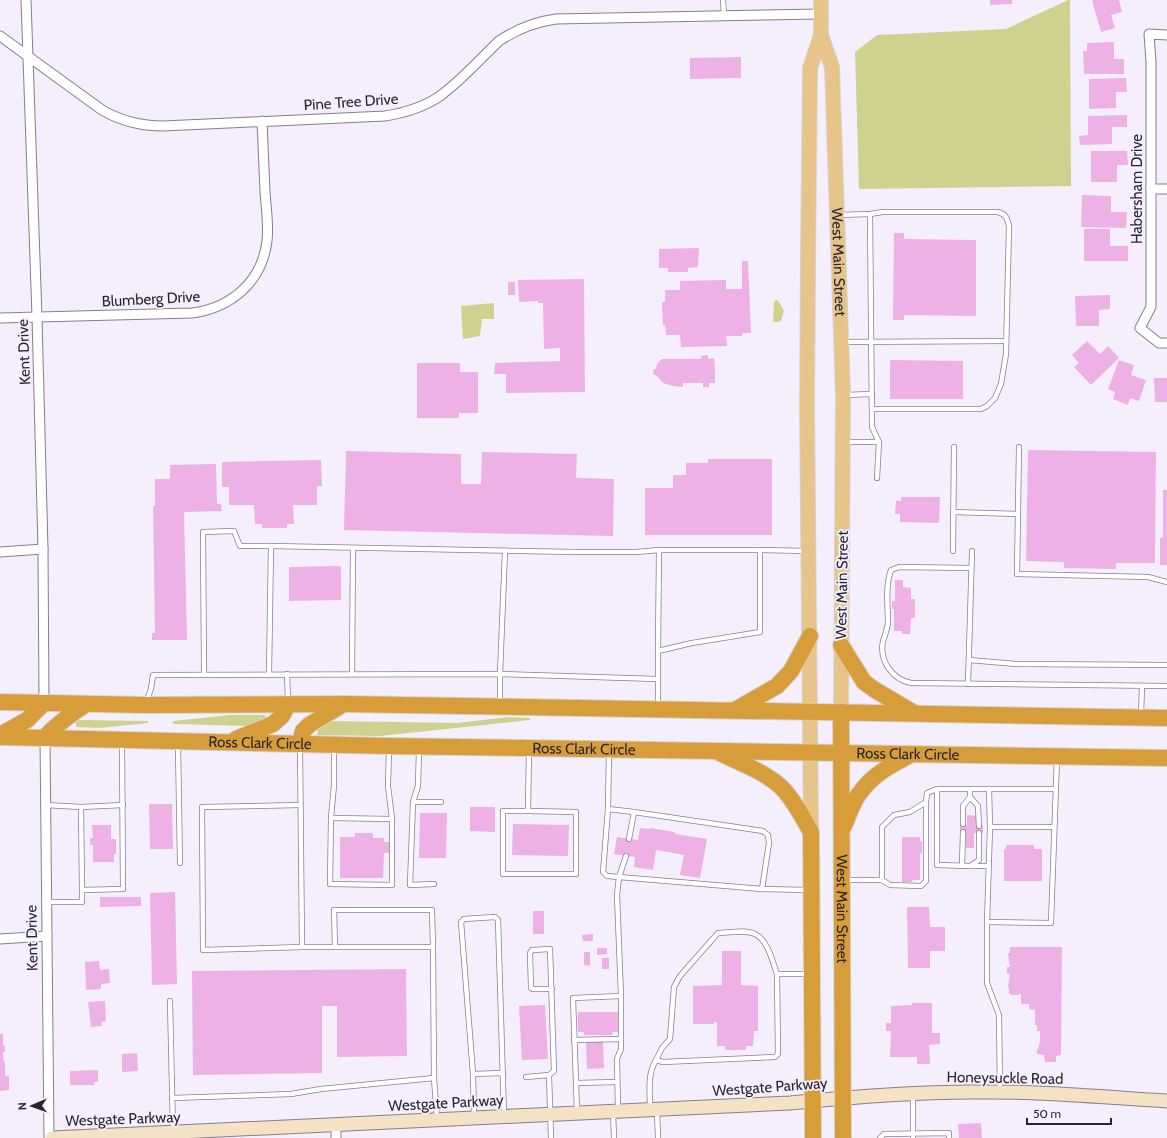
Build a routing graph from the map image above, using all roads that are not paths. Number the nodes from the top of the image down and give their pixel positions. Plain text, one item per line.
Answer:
1 (26, 0) edge
2 (723, 0) edge
3 (821, 7) edge
4 (724, 15) junction
5 (821, 35) junction
6 (1167, 35) edge
7 (0, 36) edge
8 (28, 56) junction
9 (262, 121) junction
10 (1151, 189) junction
11 (1167, 189) edge
12 (870, 214) junction
13 (838, 215) junction
14 (37, 317) junction
15 (0, 318) edge
16 (1006, 341) junction
17 (842, 342) junction
18 (871, 342) junction
19 (1167, 343) edge
20 (843, 394) junction
21 (872, 394) junction
22 (872, 409) junction
23 (844, 442) junction
24 (878, 442) junction
25 (954, 447) dead end
26 (1019, 447) dead end
27 (877, 478) dead end
28 (953, 512) junction
29 (1018, 514) junction
30 (270, 546) junction
31 (353, 548) junction
32 (44, 549) junction
33 (659, 550) junction
34 (760, 550) junction
35 (505, 551) junction
36 (809, 551) junction
37 (953, 551) dead end
38 (972, 551) dead end
39 (0, 552) edge
40 (971, 568) junction
41 (1167, 582) edge
42 (810, 636) junction
43 (841, 645) junction
44 (658, 651) junction
45 (969, 660) junction
46 (1167, 665) edge
47 (204, 674) junction
48 (269, 674) junction
49 (286, 674) junction
50 (352, 674) junction
51 (500, 674) junction
52 (657, 679) junction
53 (968, 684) junction
54 (1142, 686) junction
55 (1167, 686) edge
56 (0, 702) edge
57 (44, 703) junction
58 (86, 704) junction
59 (288, 704) junction
60 (344, 704) junction
61 (144, 705) junction
62 (500, 707) junction
63 (658, 709) junction
64 (734, 710) junction
65 (810, 711) junction
66 (841, 712) junction
67 (914, 713) junction
68 (1141, 717) junction
69 (1167, 718) edge
70 (0, 736) edge
71 (45, 738) junction
72 (122, 739) junction
73 (178, 740) junction
74 (229, 742) junction
75 (300, 744) junction
76 (334, 745) junction
77 (389, 746) junction
78 (419, 746) junction
79 (529, 748) junction
80 (609, 750) junction
81 (716, 752) junction
82 (810, 753) junction
83 (841, 753) junction
84 (911, 754) junction
85 (1057, 756) junction
86 (1167, 758) edge
87 (937, 789) junction
88 (989, 789) junction
89 (1056, 789) junction
90 (970, 790) junction
91 (970, 797) junction
92 (413, 802) junction
93 (442, 802) dead end
94 (926, 802) junction
95 (45, 805) junction
96 (122, 805) junction
97 (300, 805) junction
98 (81, 807) junction
99 (608, 810) junction
100 (528, 811) junction
101 (634, 812) junction
102 (331, 818) junction
103 (392, 819) junction
104 (963, 824) dead end
105 (979, 826) dead end
106 (990, 827) junction
107 (1054, 827) junction
108 (842, 831) junction
109 (811, 832) junction
110 (963, 832) dead end
111 (979, 833) dead end
112 (629, 839) dead end
113 (626, 856) dead end
114 (180, 863) dead end
115 (962, 865) junction
116 (970, 866) junction
117 (988, 866) junction
118 (619, 877) junction
119 (842, 880) junction
120 (882, 880) junction
121 (434, 884) dead end
122 (762, 889) junction
123 (82, 890) junction
124 (811, 890) junction
125 (46, 902) junction
126 (987, 922) junction
127 (46, 936) junction
128 (0, 939) edge
129 (302, 947) junction
130 (335, 947) junction
131 (433, 947) junction
132 (777, 974) junction
133 (812, 974) junction
134 (552, 989) junction
135 (621, 996) junction
136 (170, 1001) dead end
137 (621, 1039) junction
138 (574, 1040) junction
139 (656, 1060) junction
140 (503, 1073) junction
141 (473, 1074) junction
142 (549, 1075) junction
143 (526, 1077) dead end
144 (434, 1078) junction
145 (617, 1082) junction
146 (576, 1084) junction
147 (1000, 1092) junction
148 (913, 1094) junction
149 (172, 1098) junction
150 (842, 1098) junction
151 (812, 1101) junction
152 (1167, 1101) edge
153 (654, 1109) junction
154 (616, 1111) junction
155 (577, 1113) junction
156 (550, 1114) junction
157 (504, 1117) junction
158 (474, 1118) junction
159 (437, 1120) junction
160 (336, 1125) junction
161 (174, 1133) junction
162 (895, 1136) edge
163 (913, 1136) edge
164 (928, 1136) edge
165 (50, 1138) edge
166 (336, 1138) edge
167 (551, 1138) edge
168 (614, 1138) edge
169 (658, 1138) edge
170 (813, 1138) edge
171 (843, 1138) edge
172 (880, 1138) edge
173 (949, 1138) edge

1 - 8 street, Kent Drive
2 - 4 lane
3 - 4 street, Pine Tree Drive
3 - 5 main road, West Main Street
4 - 9 street, Pine Tree Drive
5 - 13 main road, West Main Street
5 - 36 main road, West Main Street
6 - 10 street, Habersham Drive
7 - 8 street, Pine Tree Drive
8 - 9 street, Pine Tree Drive
8 - 14 street, Kent Drive
9 - 14 street, Blumberg Drive
10 - 11 street
10 - 19 street, Habersham Drive
12 - 13 lane
12 - 16 lane
12 - 18 lane
13 - 17 main road, West Main Street
14 - 15 street, Blumberg Drive
14 - 32 street, Kent Drive
16 - 18 lane
16 - 22 lane
17 - 18 lane
17 - 20 main road, West Main Street
18 - 21 lane
20 - 21 lane
20 - 23 main road, West Main Street
21 - 22 lane
22 - 24 lane
23 - 24 lane
23 - 43 main road, West Main Street
24 - 27 lane
25 - 28 lane
26 - 29 lane
28 - 29 lane
28 - 37 lane
29 - 41 lane
30 - 31 lane
30 - 47 lane
30 - 48 lane
31 - 35 lane
31 - 50 lane
32 - 39 street
32 - 57 street, Kent Drive
33 - 34 lane
33 - 35 lane
33 - 44 lane
34 - 36 lane
34 - 44 lane
35 - 51 lane
36 - 42 main road, West Main Street
38 - 40 lane
40 - 45 lane
40 - 53 lane
42 - 64 highway
42 - 65 main road, West Main Street
43 - 66 main road, West Main Street
43 - 67 highway
44 - 52 lane
45 - 46 lane
45 - 53 lane
47 - 48 lane
47 - 61 lane
48 - 49 lane
49 - 50 lane
49 - 59 lane
50 - 51 lane
51 - 52 lane
51 - 62 lane
52 - 63 lane
53 - 54 lane
54 - 55 lane
54 - 68 lane
56 - 57 highway
57 - 58 highway
57 - 70 highway
58 - 61 highway
58 - 71 highway
59 - 60 highway
59 - 61 highway
59 - 74 highway
60 - 62 highway
60 - 75 highway
62 - 63 highway
63 - 64 highway
64 - 65 highway
65 - 66 highway
65 - 82 main road, West Main Street
66 - 67 highway
66 - 83 highway, West Main Street
67 - 68 highway
68 - 69 highway
70 - 71 highway, Ross Clark Circle
71 - 72 highway, Ross Clark Circle
71 - 95 street, Kent Drive
72 - 73 highway, Ross Clark Circle
72 - 96 lane
73 - 74 highway, Ross Clark Circle
73 - 114 lane
74 - 75 highway, Ross Clark Circle
75 - 76 highway, Ross Clark Circle
75 - 97 lane
76 - 77 highway, Ross Clark Circle
76 - 102 lane
77 - 78 highway, Ross Clark Circle
77 - 103 lane
78 - 79 highway, Ross Clark Circle
78 - 92 lane
79 - 80 highway, Ross Clark Circle
79 - 100 lane
80 - 81 highway, Ross Clark Circle
80 - 99 lane
81 - 82 highway, Ross Clark Circle
81 - 109 highway
82 - 83 highway, Ross Clark Circle
82 - 109 main road, West Main Street
83 - 84 highway, Ross Clark Circle
83 - 108 highway, West Main Street
84 - 85 highway, Ross Clark Circle
84 - 108 highway
85 - 86 highway, Ross Clark Circle
85 - 89 lane
87 - 90 lane
87 - 94 lane
87 - 115 lane
88 - 89 lane
88 - 90 lane
88 - 106 lane
89 - 107 lane
90 - 91 lane
91 - 104 lane
91 - 105 lane
92 - 93 lane
92 - 121 lane
94 - 120 lane
94 - 120 lane
95 - 98 lane
95 - 125 street, Kent Drive
96 - 98 lane
96 - 123 lane
97 - 129 lane
97 - 129 lane
98 - 123 lane
99 - 101 lane
99 - 118 lane
100 - 100 lane
101 - 112 lane
101 - 122 lane
102 - 103 lane
102 - 103 lane
106 - 107 lane
106 - 117 lane
107 - 126 lane
108 - 119 highway, West Main Street
109 - 124 highway, West Main Street
110 - 115 lane
111 - 116 lane
113 - 118 lane
115 - 116 lane
116 - 117 lane
117 - 126 lane
118 - 122 lane
118 - 135 lane
119 - 120 lane
119 - 150 highway, West Main Street
122 - 124 lane
123 - 125 lane
124 - 133 highway, West Main Street
125 - 127 street, Kent Drive
126 - 147 lane
127 - 128 street
127 - 165 street, Kent Drive
129 - 130 lane
130 - 131 lane
130 - 131 lane
131 - 144 lane
132 - 133 lane
132 - 139 lane
132 - 139 lane
133 - 151 highway, West Main Street
134 - 134 lane
134 - 142 lane
135 - 137 lane
135 - 138 lane
136 - 149 lane
137 - 138 lane
137 - 145 lane
138 - 146 lane
139 - 153 lane
140 - 141 lane
140 - 141 lane
140 - 157 lane
141 - 158 lane
142 - 143 lane
142 - 156 lane
144 - 149 lane
144 - 159 lane
145 - 146 lane
145 - 154 lane
146 - 155 lane
147 - 148 main road, Honeysuckle Road
147 - 152 main road, Honeysuckle Road
148 - 150 main road, Honeysuckle Road
148 - 163 lane
149 - 161 lane
150 - 151 main road, Westgate Parkway
150 - 171 highway, West Main Street
151 - 153 main road, Westgate Parkway
151 - 170 highway, West Main Street
153 - 154 main road, Westgate Parkway
153 - 169 lane
154 - 155 main road, Westgate Parkway
154 - 168 lane
155 - 156 main road, Westgate Parkway
156 - 157 main road, Westgate Parkway
156 - 167 lane
157 - 158 main road, Westgate Parkway
158 - 159 main road, Westgate Parkway
159 - 160 main road, Westgate Parkway
160 - 161 main road, Westgate Parkway
160 - 166 street
161 - 165 main road, Westgate Parkway
162 - 163 lane
162 - 172 lane
163 - 164 lane
164 - 173 lane

